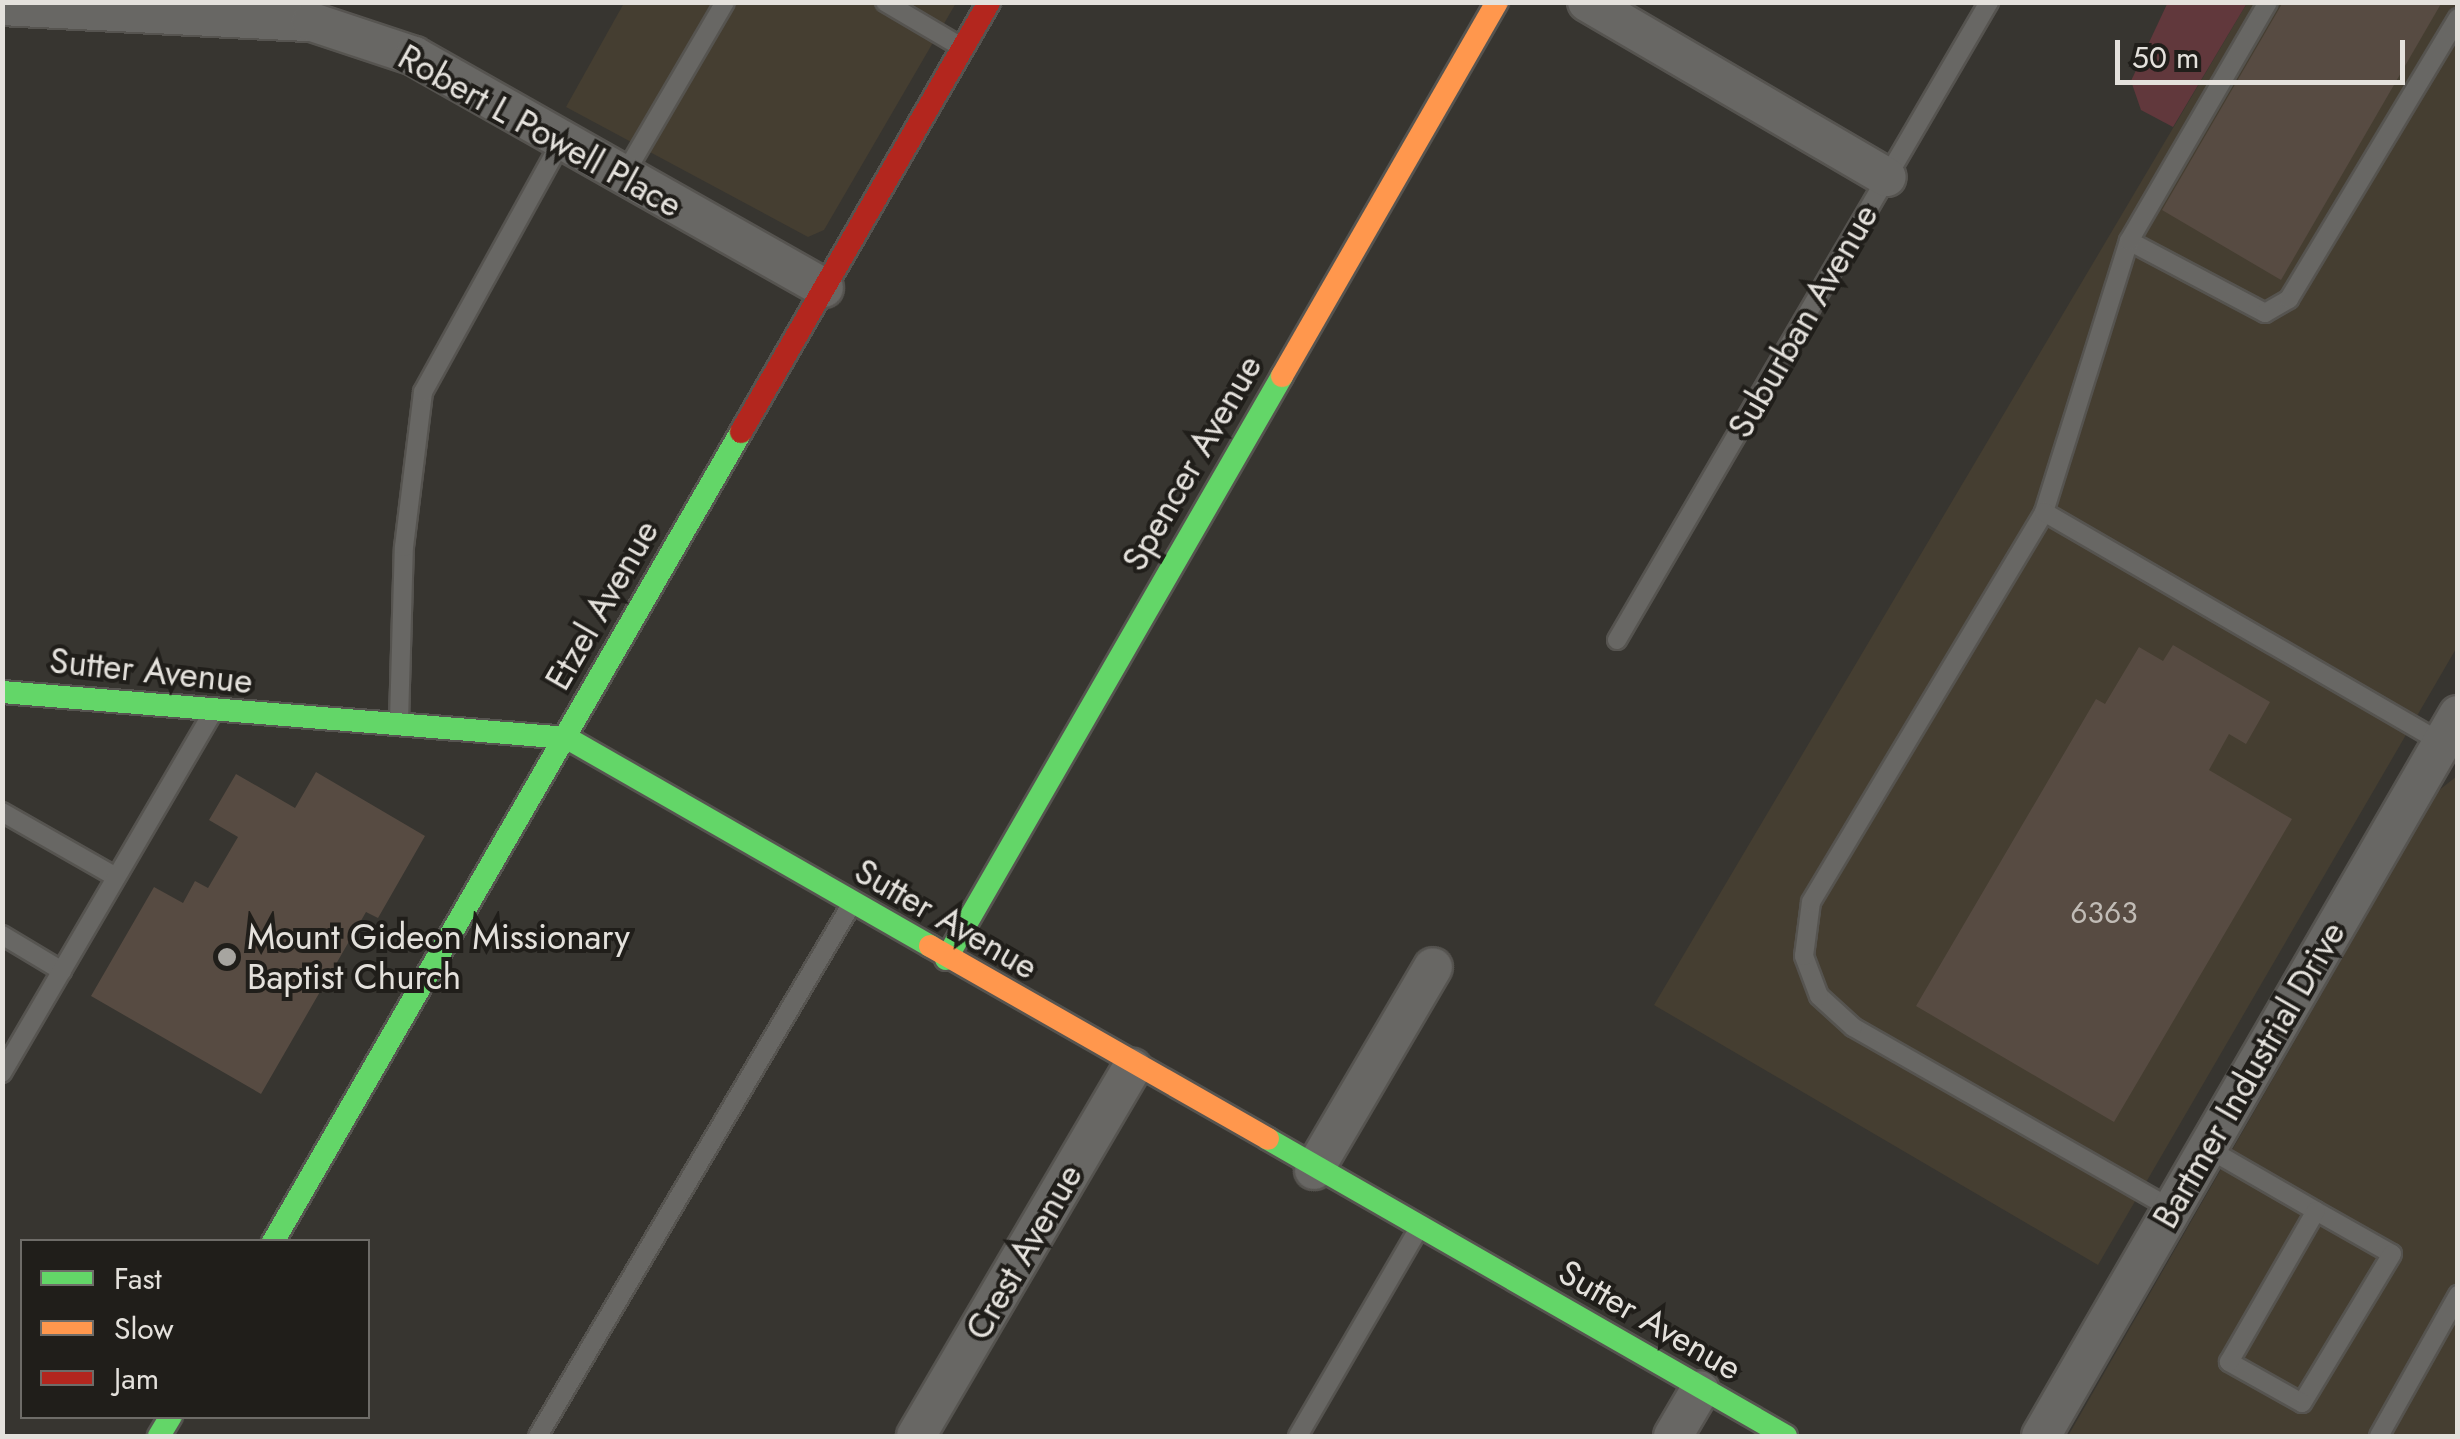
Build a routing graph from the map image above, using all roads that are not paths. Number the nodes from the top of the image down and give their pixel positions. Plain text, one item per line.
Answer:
1 (724, 2) edge
2 (884, 2) edge
3 (989, 2) edge
4 (1498, 2) edge
5 (1587, 2) edge
6 (1989, 2) edge
7 (2268, 2) edge
8 (2, 6) edge
9 (314, 12) edge
10 (2458, 18) edge
11 (963, 48) junction
12 (562, 140) junction
13 (624, 175) junction
14 (1887, 177) junction
15 (2129, 241) junction
16 (824, 288) junction
17 (2044, 512) junction
18 (1617, 640) dead end
19 (2, 692) edge
20 (212, 714) junction
21 (398, 727) junction
22 (2449, 728) edge
23 (567, 738) junction
24 (2, 812) edge
25 (116, 877) junction
26 (851, 904) junction
27 (2, 934) edge
28 (946, 959) junction
29 (1433, 967) dead end
30 (62, 971) junction
31 (1132, 1068) junction
32 (2, 1073) edge
33 (2206, 1148) junction
34 (1314, 1170) junction
35 (2172, 1209) junction
36 (2316, 1211) junction
37 (1420, 1228) junction
38 (275, 1239) edge
39 (2458, 1295) edge
40 (1700, 1390) junction
41 (538, 1436) edge
42 (916, 1436) edge
43 (1298, 1436) edge
44 (1673, 1436) edge
45 (1786, 1436) edge
46 (2041, 1436) edge
47 (2379, 1436) edge

1 - 13 lane
2 - 11 lane
3 - 11 street, Etzel Avenue
4 - 28 street, Spencer Avenue
5 - 14 street
6 - 14 lane, Suburban Avenue
7 - 15 lane
8 - 9 street, Robert L Powell Place
9 - 12 street, Robert L Powell Place
10 - 15 lane
11 - 16 street, Etzel Avenue
12 - 13 street, Robert L Powell Place
12 - 21 lane
13 - 16 street, Robert L Powell Place
14 - 18 lane, Suburban Avenue
15 - 17 lane
16 - 23 street, Etzel Avenue
17 - 22 lane
17 - 35 lane
19 - 20 street, Sutter Avenue
20 - 21 street, Sutter Avenue
20 - 25 lane
21 - 23 street, Sutter Avenue
22 - 33 street, Bartmer Industrial Drive
23 - 26 street, Sutter Avenue
23 - 38 street, Etzel Avenue
24 - 25 lane
25 - 30 lane
26 - 28 street, Sutter Avenue
26 - 41 lane
27 - 30 lane
28 - 31 street, Sutter Avenue
29 - 34 street
30 - 32 lane
31 - 34 street, Sutter Avenue
31 - 42 street, Crest Avenue
33 - 35 street, Bartmer Industrial Drive
33 - 36 lane
34 - 37 street, Sutter Avenue
35 - 46 street, Bartmer Industrial Drive
36 - 36 lane
37 - 40 street, Sutter Avenue
37 - 43 lane
39 - 47 lane
40 - 44 street
40 - 45 street, Sutter Avenue

